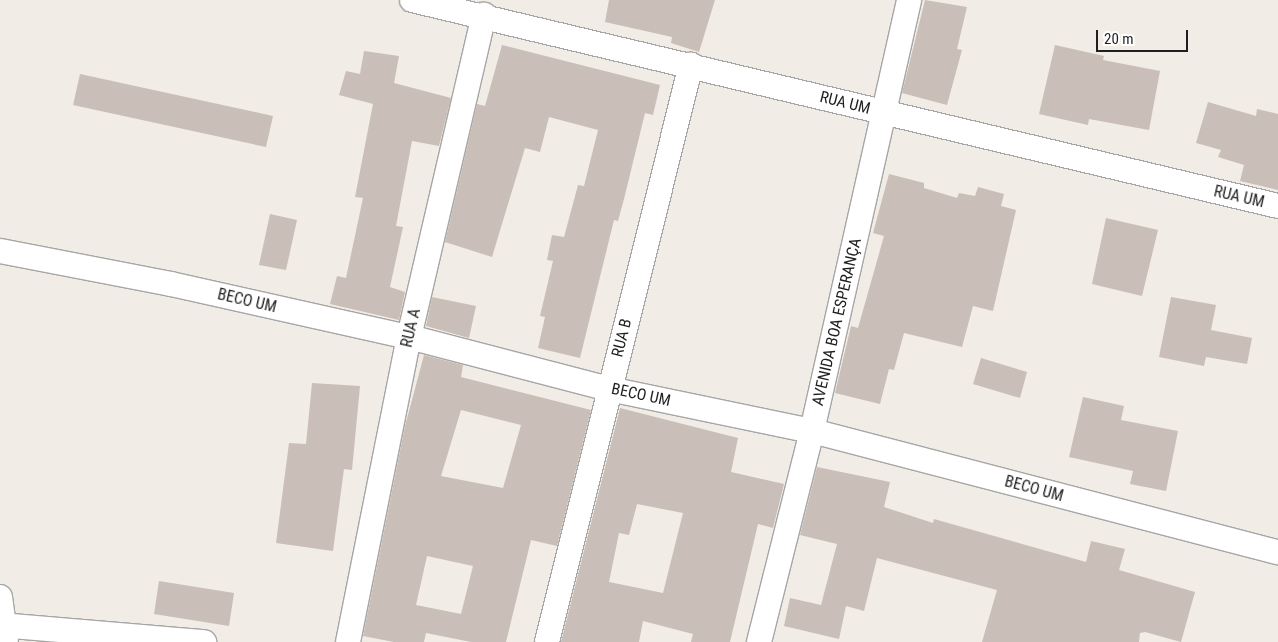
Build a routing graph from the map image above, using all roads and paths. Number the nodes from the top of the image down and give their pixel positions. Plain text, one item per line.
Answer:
1 (412, 0) edge
2 (909, 0) edge
3 (484, 15) junction
4 (691, 65) junction
5 (884, 113) junction
6 (1278, 206) edge
7 (0, 251) edge
8 (409, 337) junction
9 (609, 389) junction
10 (812, 431) junction
11 (1278, 552) edge
12 (0, 597) edge
13 (4, 631) edge
14 (204, 642) edge
15 (348, 642) edge
16 (548, 642) edge
17 (759, 642) edge

1 - 3 street, RUA UM
2 - 5 street, AVENIDA BOA ESPERANÇA
3 - 4 street, RUA UM
3 - 8 street, RUA A
4 - 5 street, RUA UM
4 - 9 street, RUA B
5 - 6 street, RUA UM
5 - 10 street, AVENIDA BOA ESPERANÇA
7 - 8 street, BECO UM
8 - 9 street, BECO UM
8 - 15 street, RUA A
9 - 10 street, BECO UM
9 - 16 street, RUA B
10 - 11 street, BECO UM
10 - 17 street, AVENIDA BOA ESPERANÇA
12 - 13 street
13 - 14 street

